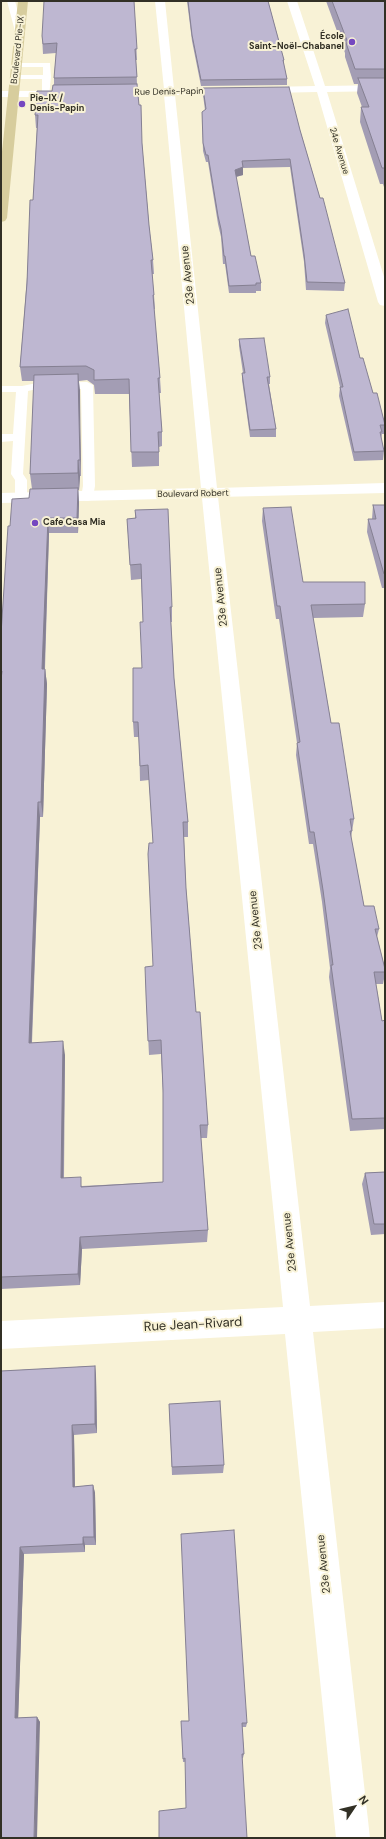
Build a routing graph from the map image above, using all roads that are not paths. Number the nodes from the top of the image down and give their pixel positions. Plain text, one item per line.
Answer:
1 (11, 1) edge
2 (23, 1) edge
3 (160, 1) edge
4 (292, 1) edge
5 (20, 35) junction
6 (17, 65) junction
7 (15, 77) junction
8 (47, 77) junction
9 (385, 88) edge
10 (321, 89) junction
11 (170, 92) junction
12 (100, 93) edge
13 (1, 94) edge
14 (14, 94) junction
15 (46, 94) junction
16 (77, 94) edge
17 (1, 218) edge
18 (385, 302) edge
19 (1, 389) edge
20 (22, 389) junction
21 (1, 438) edge
22 (19, 438) junction
23 (385, 488) edge
24 (210, 494) junction
25 (87, 496) junction
26 (1, 498) edge
27 (21, 498) junction
28 (385, 1315) edge
29 (298, 1319) junction
30 (1, 1335) edge
31 (353, 1838) edge

1 - 5 lane
2 - 5 main road, Boulevard Pie-IX
3 - 11 street, 23e Avenue
4 - 10 street, 24e Avenue
5 - 6 main road, Boulevard Pie-IX
6 - 7 main road, Boulevard Pie-IX
6 - 8 lane
7 - 8 lane
7 - 14 main road, Boulevard Pie-IX
8 - 15 lane
9 - 10 street, Rue Denis-Papin
10 - 11 street, Rue Denis-Papin
10 - 18 street, 24e Avenue
11 - 12 street, Rue Denis-Papin
11 - 24 street, 23e Avenue
13 - 14 street
14 - 15 street
14 - 17 main road, Boulevard Pie-IX
15 - 16 street
19 - 20 lane
20 - 22 lane
20 - 25 lane
21 - 22 lane
22 - 27 lane
23 - 24 street, Boulevard Robert
24 - 25 street, Boulevard Robert
24 - 29 street, 23e Avenue
25 - 27 street, Boulevard Robert
26 - 27 street, Boulevard Robert
28 - 29 street, Rue Jean-Rivard
29 - 30 street, Rue Jean-Rivard
29 - 31 street, 23e Avenue

